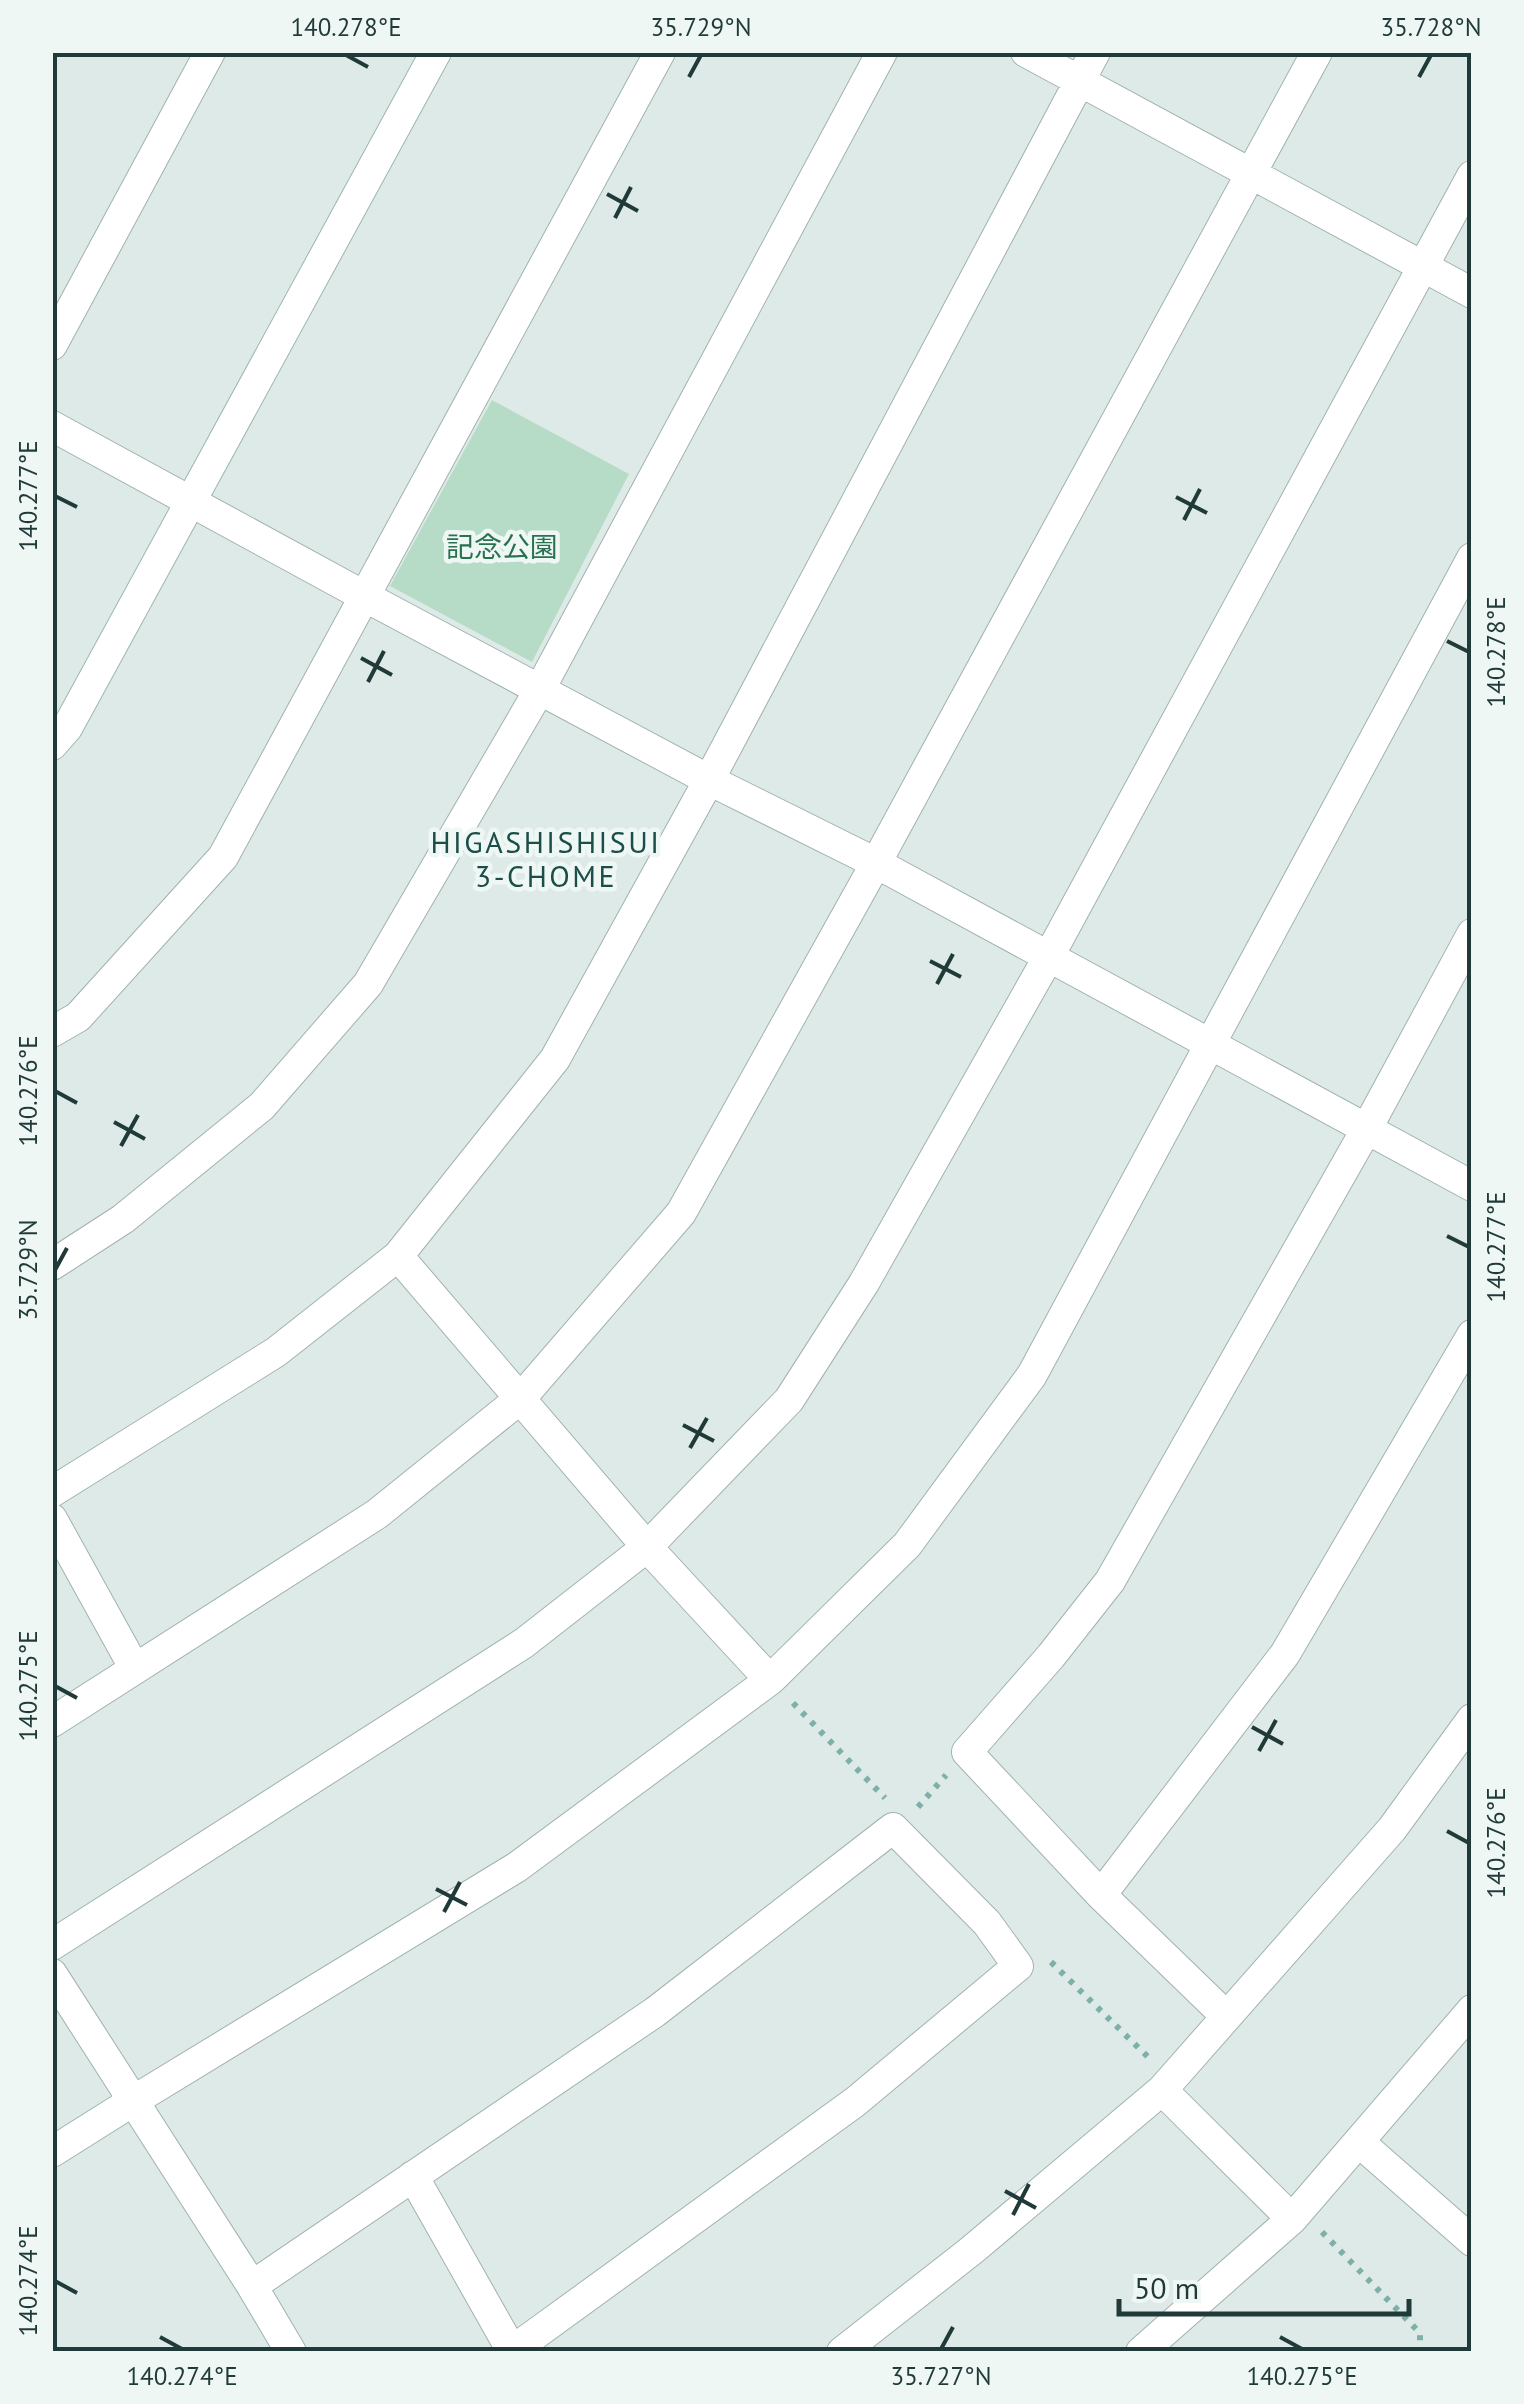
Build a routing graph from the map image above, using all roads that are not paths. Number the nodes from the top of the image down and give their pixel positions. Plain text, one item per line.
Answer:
1 (210, 52) edge
2 (436, 52) edge
3 (660, 52) edge
4 (882, 52) edge
5 (1026, 52) edge
6 (1095, 52) edge
7 (1318, 52) edge
8 (1079, 81) junction
9 (1251, 174) junction
10 (1472, 176) edge
11 (1422, 266) junction
12 (1472, 293) edge
13 (52, 345) edge
14 (52, 426) edge
15 (192, 502) junction
16 (1472, 558) edge
17 (364, 596) junction
18 (540, 689) junction
19 (52, 745) edge
20 (709, 780) junction
21 (876, 864) junction
22 (1472, 934) edge
23 (1049, 956) junction
24 (52, 1032) edge
25 (1210, 1043) junction
26 (1366, 1130) junction
27 (1472, 1186) edge
28 (398, 1256) junction
29 (52, 1265) edge
30 (1472, 1335) edge
31 (521, 1398) junction
32 (52, 1492) edge
33 (52, 1519) edge
34 (648, 1547) junction
35 (135, 1669) junction
36 (770, 1680) junction
37 (1472, 1719) edge
38 (52, 1722) edge
39 (1101, 1895) junction
40 (52, 1945) edge
41 (52, 1974) edge
42 (1472, 2010) edge
43 (1226, 2016) junction
44 (1162, 2090) junction
45 (132, 2100) junction
46 (1360, 2142) junction
47 (52, 2152) edge
48 (413, 2176) junction
49 (1296, 2214) junction
50 (1472, 2241) edge
51 (252, 2286) junction
52 (290, 2352) edge
53 (842, 2352) edge
54 (1141, 2352) edge

1 - 13 street
2 - 15 street
3 - 17 street
4 - 18 street
5 - 8 street
6 - 8 street
7 - 9 street
8 - 9 street
8 - 20 street
9 - 11 street
9 - 21 street
10 - 11 street
11 - 12 street
11 - 23 street
14 - 15 street
15 - 17 street
15 - 19 street
16 - 25 street
17 - 18 street
17 - 24 street
18 - 20 street
18 - 29 street
20 - 21 street
20 - 28 street
21 - 23 street
21 - 31 street
22 - 26 street
23 - 25 street
23 - 34 street
25 - 26 street
25 - 36 street
26 - 27 street
26 - 39 street
28 - 31 street
28 - 32 street
30 - 39 street
31 - 34 street
31 - 35 street
33 - 35 street
34 - 36 street
34 - 40 street
35 - 38 street
36 - 45 street
37 - 43 street
39 - 43 street
41 - 45 street
42 - 46 street
43 - 44 street
44 - 49 street
44 - 53 street
45 - 47 street
45 - 51 street
46 - 49 street
46 - 50 street
48 - 48 street
48 - 51 street
49 - 54 street
51 - 52 street

